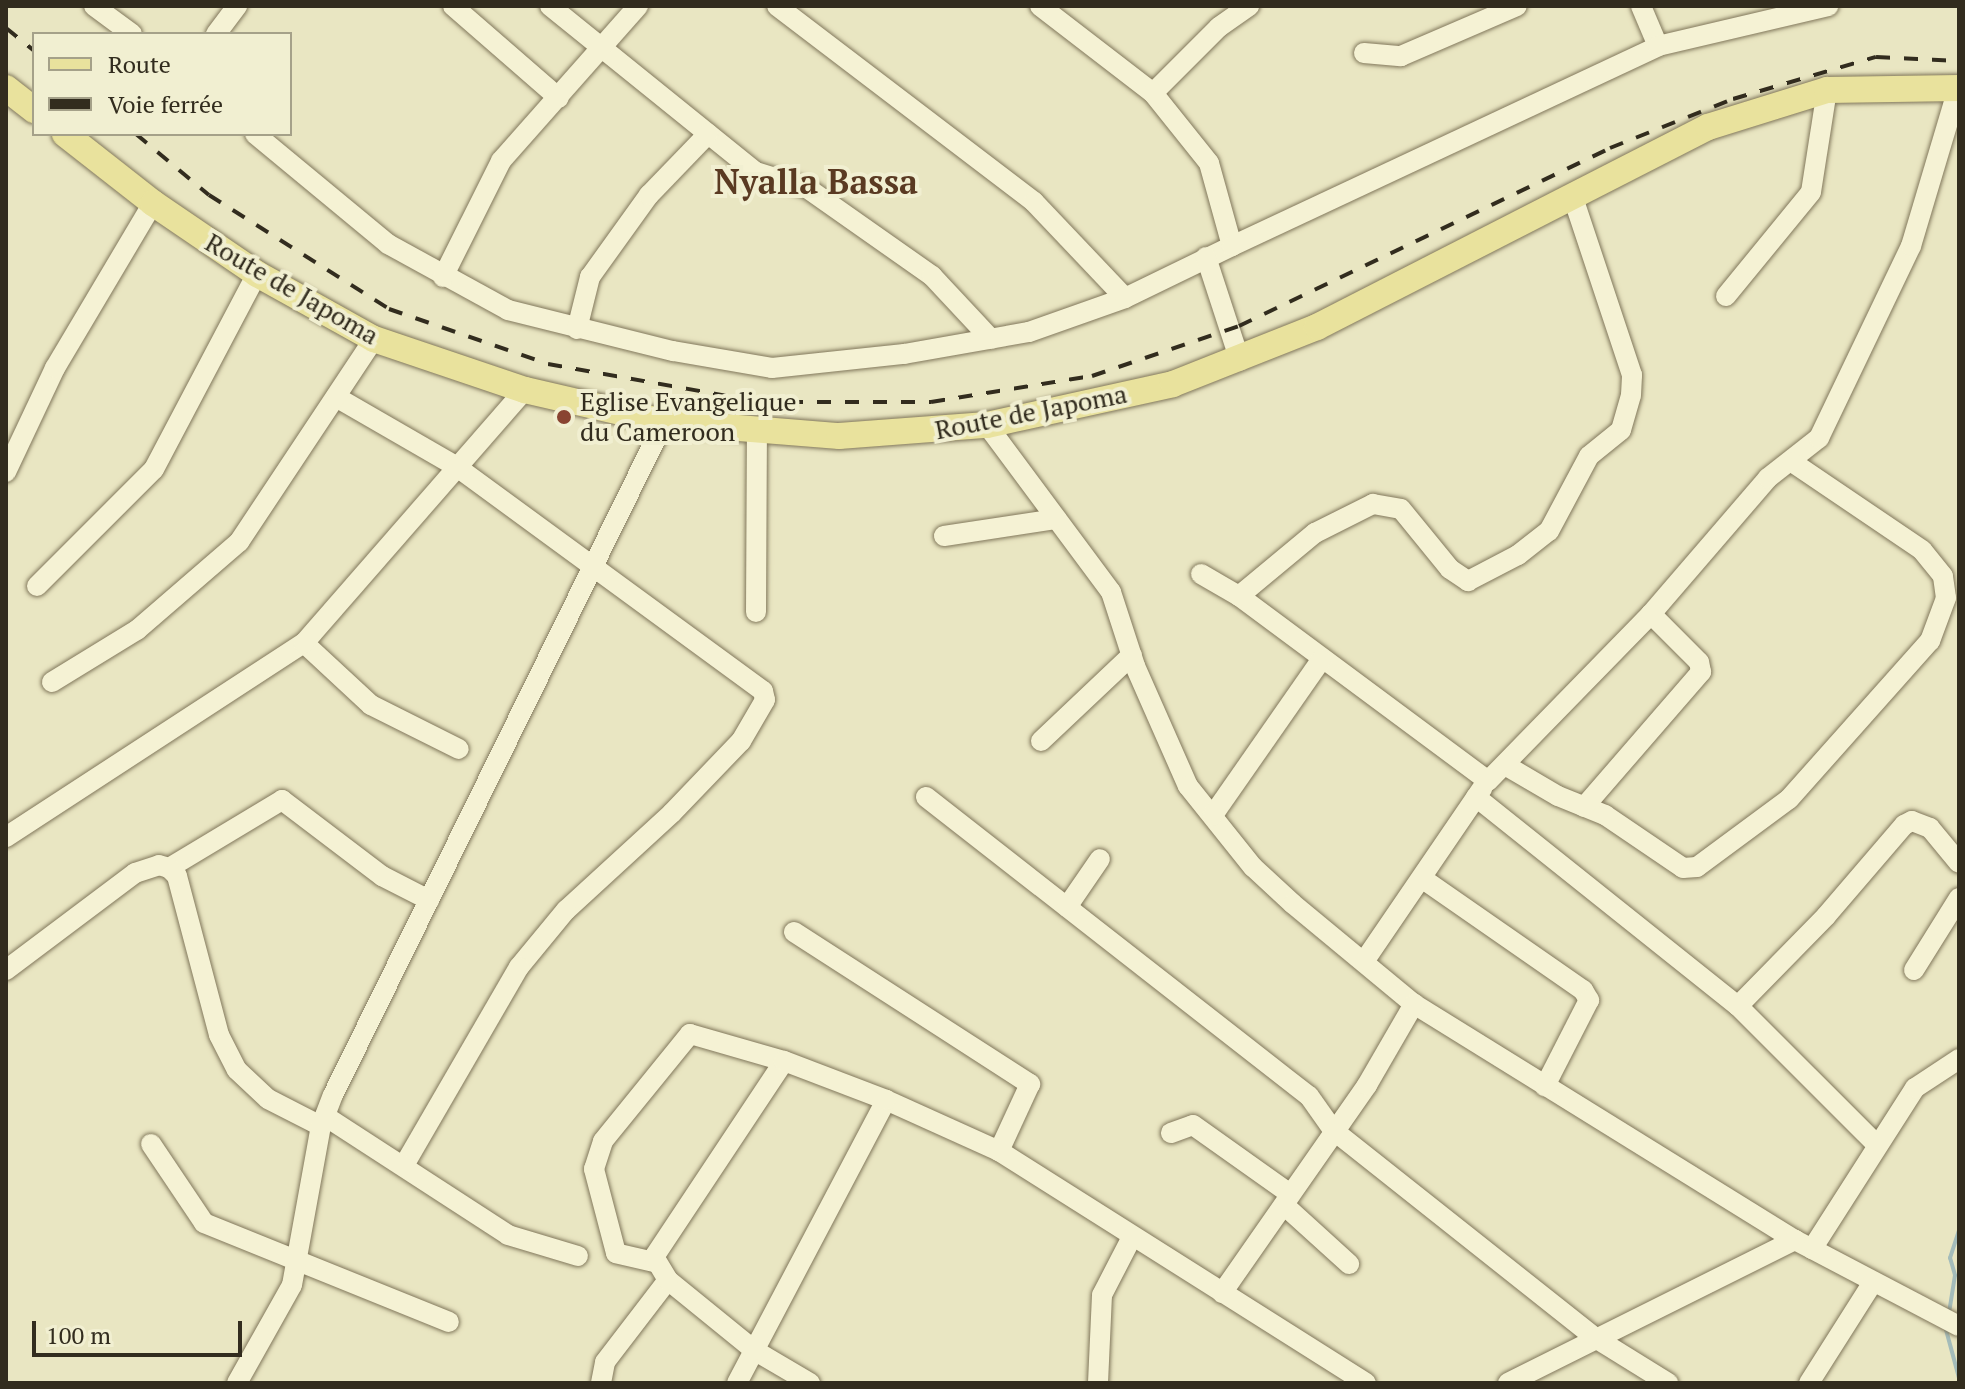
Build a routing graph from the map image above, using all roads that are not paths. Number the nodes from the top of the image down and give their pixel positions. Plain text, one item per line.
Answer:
1 (237, 6) edge
2 (453, 6) edge
3 (550, 6) edge
4 (638, 6) edge
5 (777, 6) edge
6 (1040, 6) edge
7 (1249, 6) edge
8 (1517, 6) edge
9 (1641, 6) edge
10 (1828, 6) edge
11 (104, 9) edge
12 (130, 32) edge
13 (218, 32) edge
14 (1658, 46) junction
15 (603, 51) junction
16 (1364, 53) dead end
17 (6, 88) edge
18 (1958, 88) edge
19 (1827, 90) junction
20 (1153, 93) junction
21 (559, 98) junction
22 (32, 108) edge
23 (708, 134) junction
24 (68, 136) edge
25 (257, 136) edge
26 (1572, 195) junction
27 (153, 203) junction
28 (1232, 246) junction
29 (1206, 257) junction
30 (257, 274) junction
31 (443, 277) junction
32 (1726, 296) dead end
33 (1125, 298) junction
34 (577, 329) junction
35 (374, 339) junction
36 (991, 339) junction
37 (1240, 361) junction
38 (525, 390) junction
39 (336, 397) junction
40 (664, 422) junction
41 (987, 425) junction
42 (757, 433) junction
43 (1792, 462) junction
44 (457, 467) junction
45 (6, 472) edge
46 (1057, 519) junction
47 (944, 536) dead end
48 (592, 566) junction
49 (1201, 574) dead end
50 (37, 586) dead end
51 (1239, 596) junction
52 (756, 612) dead end
53 (1651, 614) junction
54 (304, 643) junction
55 (1132, 655) junction
56 (1321, 660) junction
57 (52, 682) dead end
58 (1041, 741) dead end
59 (459, 749) dead end
60 (1505, 765) junction
61 (1482, 789) junction
62 (926, 797) dead end
63 (1584, 807) junction
64 (1213, 815) junction
65 (6, 837) edge
66 (1100, 859) dead end
67 (1959, 863) edge
68 (169, 868) junction
69 (1423, 879) junction
70 (1959, 898) edge
71 (429, 900) junction
72 (1067, 907) junction
73 (794, 932) dead end
74 (1365, 960) junction
75 (6, 970) edge
76 (1914, 970) dead end
77 (1414, 1004) junction
78 (1738, 1006) junction
79 (1959, 1059) edge
80 (784, 1061) junction
81 (1545, 1086) junction
82 (886, 1100) junction
83 (323, 1121) junction
84 (1333, 1130) junction
85 (1171, 1133) dead end
86 (151, 1144) dead end
87 (1877, 1145) junction
88 (999, 1151) junction
89 (404, 1165) junction
90 (1287, 1200) junction
91 (1132, 1237) junction
92 (1804, 1244) junction
93 (578, 1256) dead end
94 (299, 1261) junction
95 (654, 1262) junction
96 (1349, 1264) dead end
97 (668, 1280) junction
98 (1873, 1282) junction
99 (1222, 1293) junction
100 (449, 1322) dead end
101 (1959, 1326) edge
102 (1597, 1339) junction
103 (754, 1350) junction
104 (237, 1383) edge
105 (601, 1383) edge
106 (737, 1383) edge
107 (810, 1383) edge
108 (1098, 1383) edge
109 (1366, 1383) edge
110 (1508, 1383) edge
111 (1668, 1383) edge
112 (1809, 1383) edge

1 - 13 street
2 - 21 street
3 - 15 street
4 - 15 street
5 - 33 street
6 - 20 street
7 - 20 street
8 - 16 street
9 - 14 street
10 - 14 street
11 - 12 street
14 - 28 street
15 - 21 street
15 - 23 street
17 - 22 main road
18 - 19 main road, Route de Japoma
18 - 43 street
19 - 26 main road, Route de Japoma
19 - 32 street
20 - 28 street
21 - 31 street
23 - 34 street
23 - 36 street
24 - 27 main road, Route de Japoma
25 - 31 street
26 - 37 main road, Route de Japoma
26 - 51 street
27 - 30 main road, Route de Japoma
27 - 45 street
28 - 29 street
29 - 33 street
29 - 37 street
30 - 35 main road, Route de Japoma
30 - 50 street
31 - 34 street
33 - 36 street
34 - 36 street
35 - 38 main road, Route de Japoma
35 - 39 street
37 - 41 main road, Route de Japoma
38 - 40 main road, Route de Japoma
38 - 44 street
39 - 44 street
39 - 57 street
40 - 42 main road, Route de Japoma
40 - 48 street
41 - 42 main road, Route de Japoma
41 - 46 street
42 - 52 street
43 - 53 street
43 - 63 street
44 - 48 street
44 - 54 street
46 - 47 street
46 - 55 street
48 - 71 street
48 - 89 street
49 - 51 street
51 - 56 street
53 - 60 street
53 - 63 street
54 - 59 street
54 - 65 street
55 - 58 street
55 - 64 street
56 - 61 street
56 - 64 street
60 - 61 street
60 - 63 street
61 - 69 street
61 - 78 street
62 - 72 street
64 - 74 street
66 - 72 street
67 - 78 street
68 - 71 street
68 - 75 street
68 - 83 street
69 - 74 street
69 - 81 street
70 - 76 street
71 - 83 street
72 - 84 street
73 - 88 street
74 - 77 street
77 - 81 street
77 - 84 street
78 - 87 street
79 - 87 street
80 - 82 street
80 - 95 street
80 - 95 street
81 - 92 street
82 - 88 street
82 - 103 street
83 - 89 street
83 - 94 street
84 - 90 street
84 - 102 street
85 - 90 street
86 - 94 street
87 - 92 street
88 - 91 street
89 - 93 street
90 - 96 street
90 - 99 street
91 - 99 street
91 - 108 street
92 - 98 street
92 - 102 street
94 - 100 street
94 - 104 street
95 - 97 street
97 - 103 street
97 - 105 street
98 - 101 street
98 - 112 street
99 - 109 street
102 - 110 street
102 - 111 street
103 - 106 street
103 - 107 street

